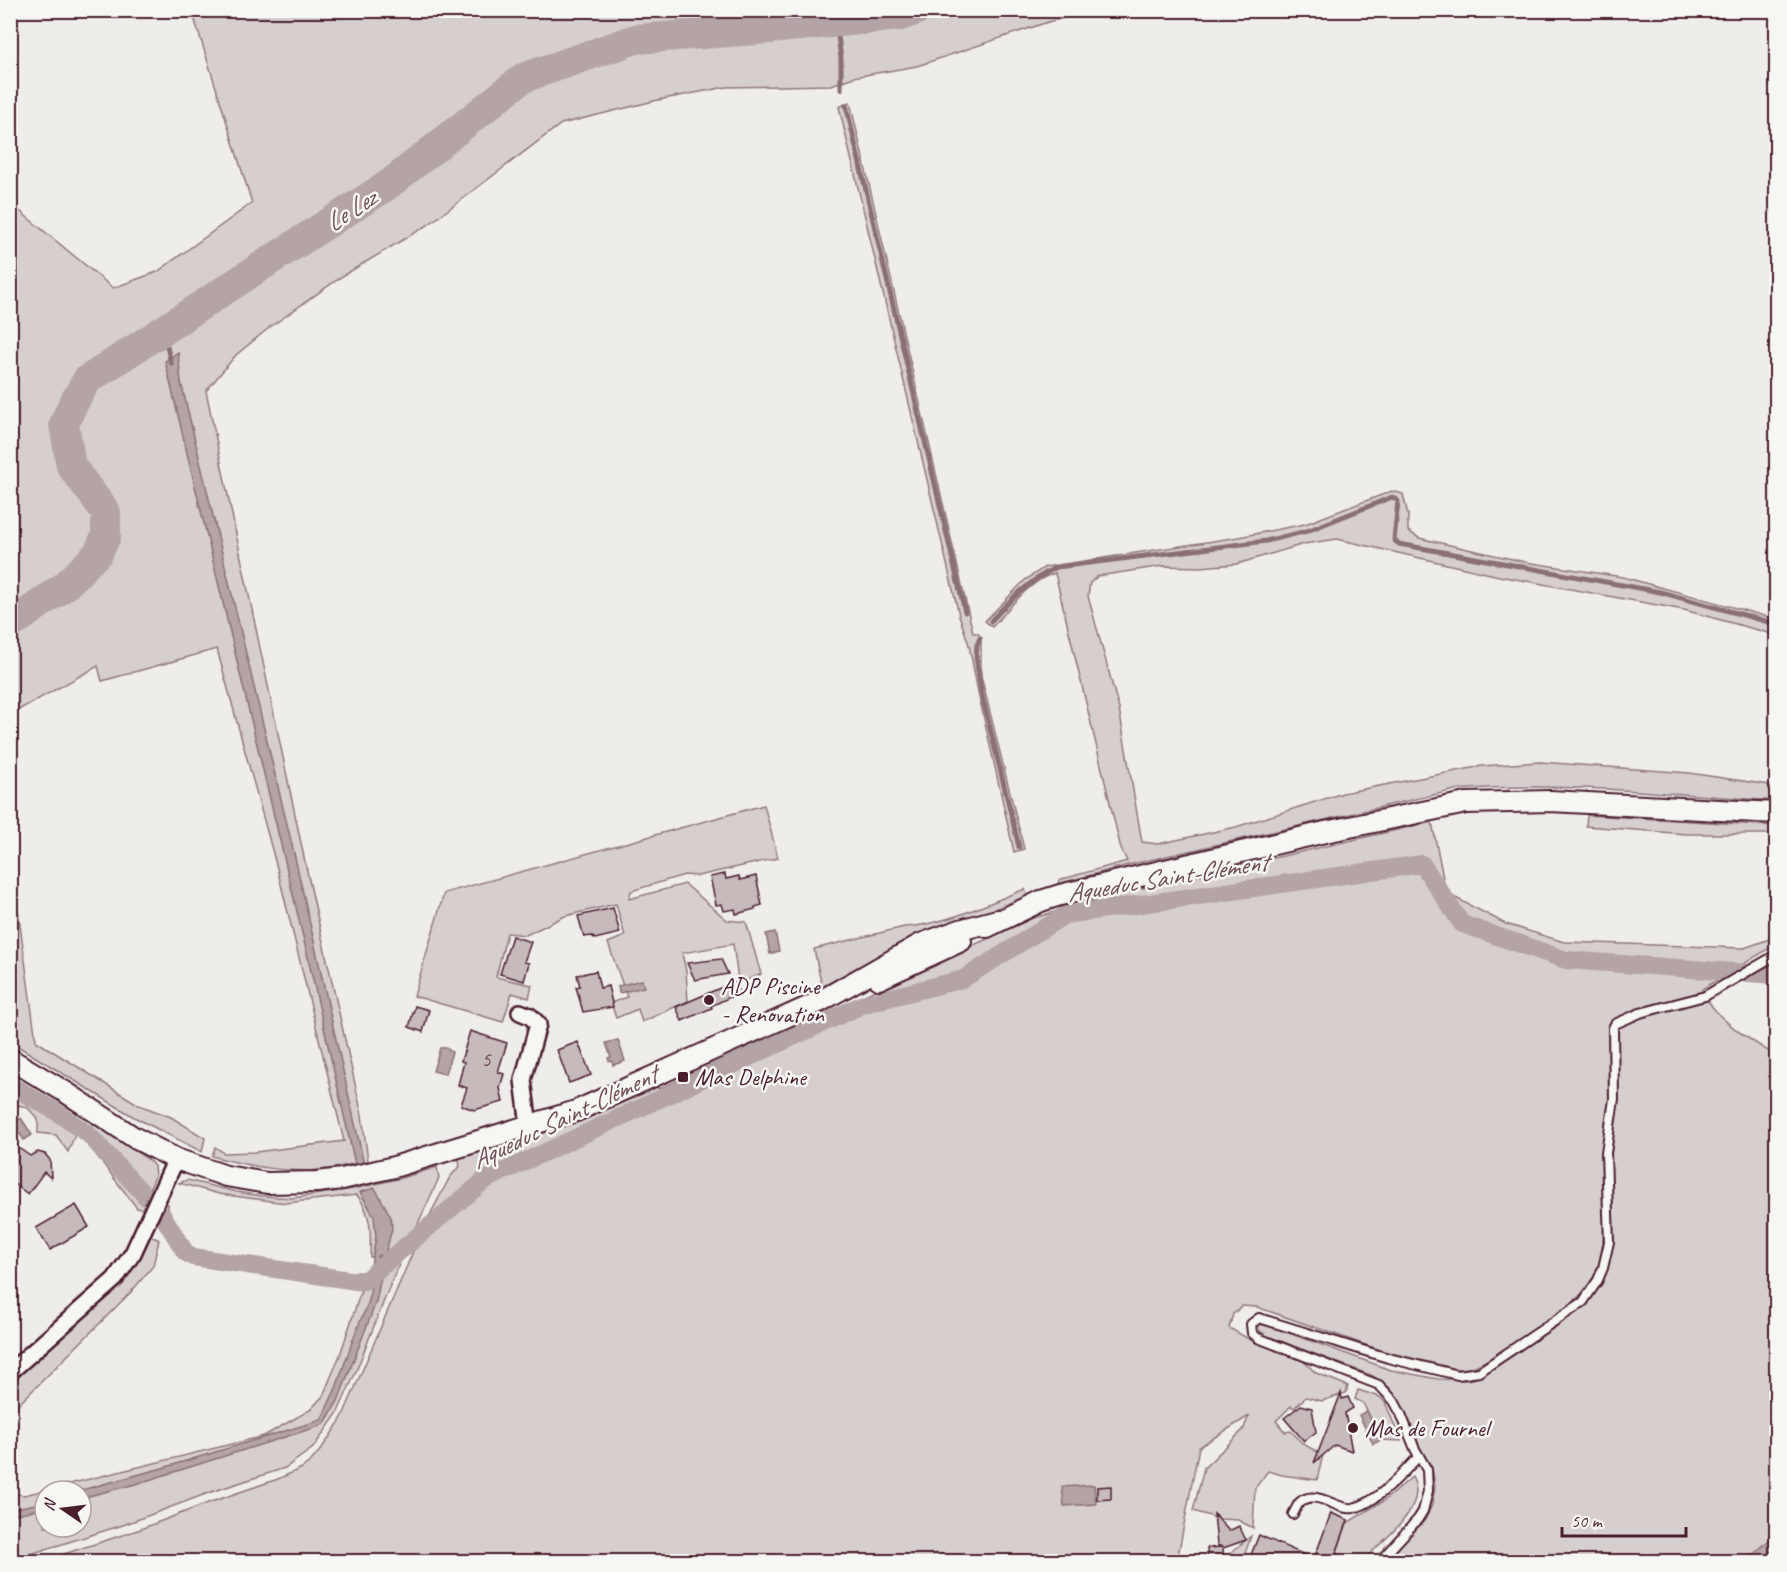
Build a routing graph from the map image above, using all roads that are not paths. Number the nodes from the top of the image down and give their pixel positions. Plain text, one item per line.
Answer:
1 (1776, 813) edge
2 (1776, 955) edge
3 (520, 1012) dead end
4 (10, 1059) edge
5 (529, 1126) junction
6 (176, 1159) junction
7 (10, 1372) edge
8 (1419, 1456) junction
9 (1293, 1514) dead end
10 (1379, 1562) edge

1 - 5 street
2 - 8 lane
3 - 5 street
4 - 6 street
5 - 6 street
6 - 7 street
8 - 9 lane
8 - 10 lane

